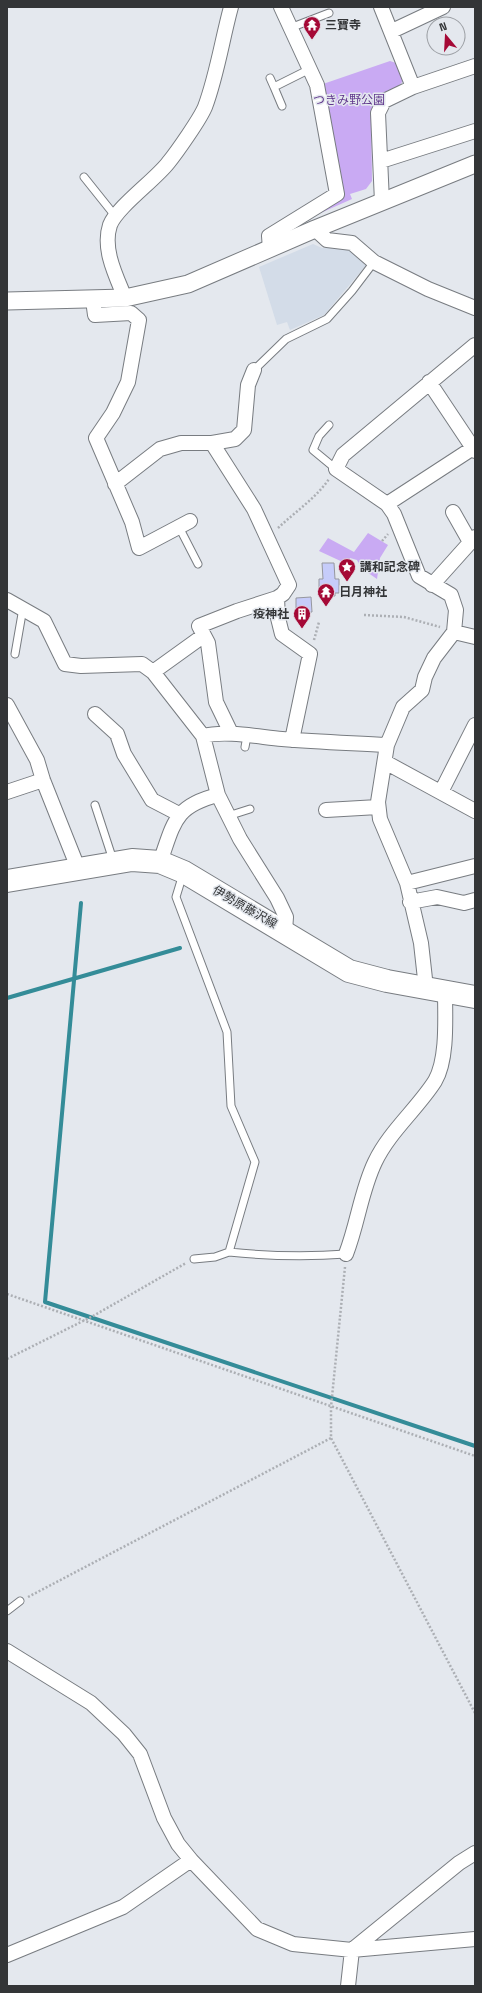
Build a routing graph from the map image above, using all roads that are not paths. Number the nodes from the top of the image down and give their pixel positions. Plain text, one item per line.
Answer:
1 (231, 7) edge
2 (281, 7) edge
3 (381, 7) edge
4 (442, 7) edge
5 (329, 13) dead end
6 (290, 28) junction
7 (392, 31) junction
8 (475, 66) edge
9 (310, 69) junction
10 (270, 78) dead end
11 (274, 87) junction
12 (414, 87) junction
13 (282, 106) dead end
14 (475, 131) edge
15 (381, 161) junction
16 (475, 164) edge
17 (84, 178) dead end
18 (382, 202) junction
19 (116, 217) junction
20 (315, 229) junction
21 (270, 250) junction
22 (374, 262) junction
23 (125, 298) junction
24 (93, 300) junction
25 (7, 301) edge
26 (475, 308) edge
27 (475, 345) edge
28 (254, 370) joint
29 (429, 382) junction
30 (329, 425) dead end
31 (212, 443) junction
32 (474, 450) edge
33 (336, 469) junction
34 (115, 484) junction
35 (387, 504) junction
36 (454, 512) dead end
37 (184, 524) joint
38 (472, 540) edge
39 (198, 564) dead end
40 (432, 585) junction
41 (277, 598) junction
42 (7, 600) edge
43 (23, 608) junction
44 (454, 632) junction
45 (203, 636) junction
46 (475, 637) edge
47 (15, 654) dead end
48 (153, 672) junction
49 (7, 704) edge
50 (96, 722) dead end
51 (475, 725) edge
52 (232, 733) junction
53 (204, 736) junction
54 (292, 740) junction
55 (387, 745) junction
56 (385, 762) junction
57 (43, 780) junction
58 (7, 792) edge
59 (441, 792) junction
60 (218, 795) junction
61 (95, 805) dead end
62 (378, 807) junction
63 (250, 809) dead end
64 (326, 810) dead end
65 (475, 811) edge
66 (179, 814) junction
67 (228, 816) junction
68 (160, 862) junction
69 (114, 863) junction
70 (475, 866) edge
71 (78, 868) junction
72 (184, 872) junction
73 (7, 881) edge
74 (407, 883) junction
75 (475, 900) edge
76 (410, 902) junction
77 (285, 931) junction
78 (424, 987) junction
79 (445, 991) junction
80 (475, 997) edge
81 (229, 1252) junction
82 (346, 1254) joint
83 (194, 1259) road end
84 (20, 1601) road end
85 (7, 1611) edge
86 (7, 1651) edge
87 (475, 1853) edge
88 (191, 1860) junction
89 (475, 1939) edge
90 (352, 1950) junction
91 (7, 1955) edge
92 (348, 1986) edge

1 - 19 street
2 - 6 street
3 - 7 street
4 - 7 street
5 - 6 lane
6 - 9 street
7 - 12 street
8 - 12 street
9 - 11 lane
9 - 21 street
10 - 11 lane
11 - 13 lane
12 - 15 street
14 - 15 street
15 - 18 street
16 - 18 street
17 - 19 lane
18 - 20 street
19 - 23 street
20 - 21 street
20 - 22 street
21 - 23 street
22 - 26 street
22 - 28 lane
23 - 24 street
24 - 25 street
24 - 34 street
27 - 29 street
28 - 31 street
29 - 32 street
29 - 33 street
30 - 33 lane
31 - 34 street
31 - 41 street
32 - 35 street
33 - 35 street
34 - 37 street
35 - 40 street
36 - 38 street
37 - 39 lane
38 - 40 street
40 - 44 street
41 - 45 street
41 - 54 street
42 - 43 street
43 - 47 lane
43 - 48 street
44 - 46 street
44 - 55 street
45 - 48 street
45 - 52 street
48 - 53 street
49 - 57 street
50 - 66 street
51 - 59 street
52 - 53 street
52 - 54 street
53 - 60 street
54 - 55 street
55 - 56 street
56 - 59 street
56 - 62 street
57 - 58 street
57 - 71 street
59 - 65 street
60 - 66 street
60 - 67 street
61 - 69 lane
62 - 64 street
62 - 74 street
63 - 67 lane
66 - 68 street
67 - 77 street
68 - 69 main road, 伊勢原藤沢線
68 - 72 main road, 伊勢原藤沢線
69 - 71 main road, 伊勢原藤沢線
70 - 74 street
71 - 73 main road, 伊勢原藤沢線
72 - 77 main road, 伊勢原藤沢線
72 - 81 lane
74 - 76 street
75 - 76 street
76 - 78 street
77 - 78 main road, 伊勢原藤沢線
78 - 79 main road, 伊勢原藤沢線
79 - 80 main road, 伊勢原藤沢線
79 - 82 street
81 - 82 lane
81 - 83 lane
84 - 85 lane
86 - 88 street
87 - 90 street
88 - 90 street
88 - 91 street
89 - 90 street
90 - 92 street

